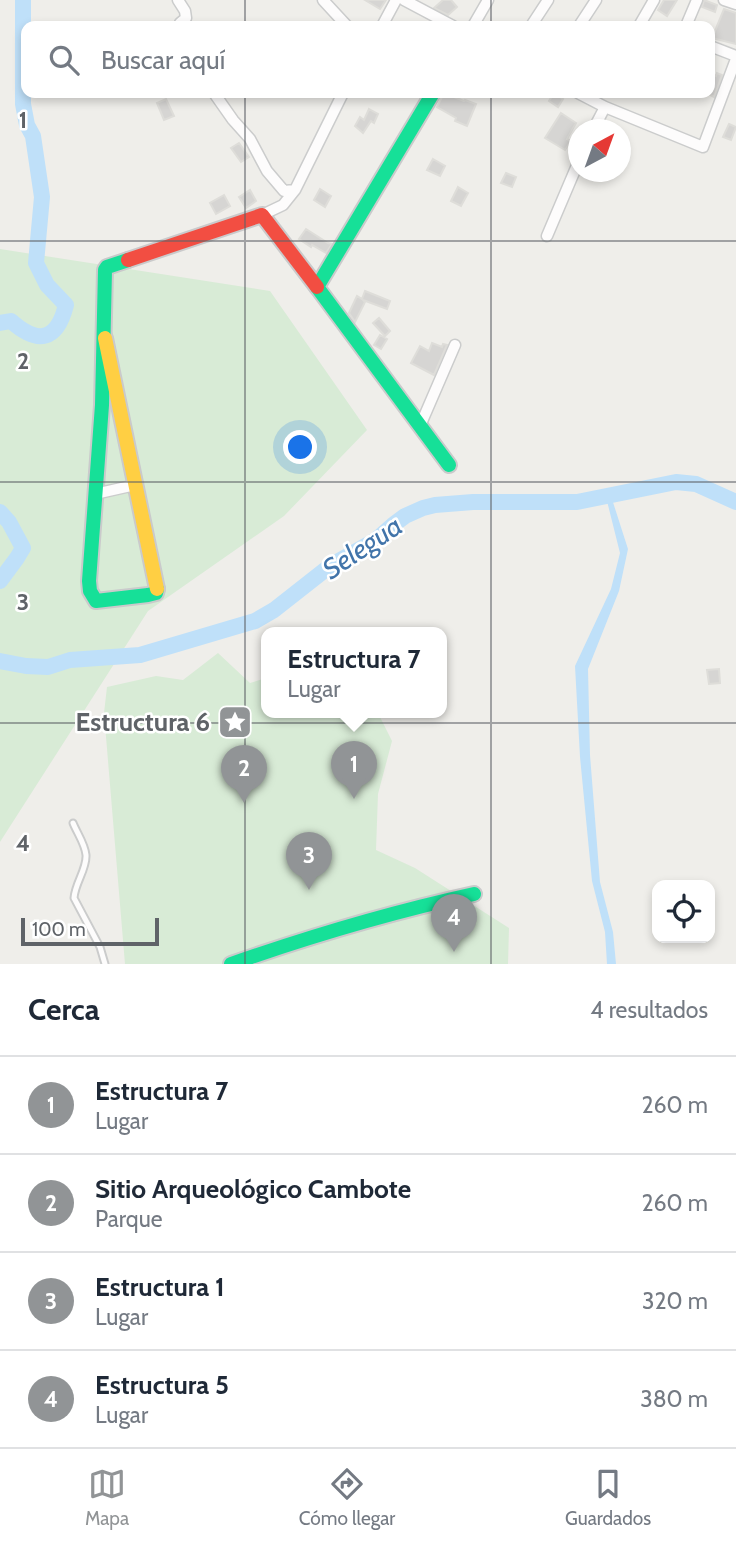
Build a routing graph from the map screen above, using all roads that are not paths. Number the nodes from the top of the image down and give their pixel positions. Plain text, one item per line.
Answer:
1 (178, 0) edge
2 (323, 0) edge
3 (396, 0) edge
4 (404, 0) edge
5 (488, 0) edge
6 (548, 0) edge
7 (596, 0) edge
8 (654, 0) edge
9 (697, 0) edge
10 (724, 0) edge
11 (736, 4) edge
12 (182, 21) edge
13 (342, 21) edge
14 (385, 21) edge
15 (444, 21) edge
16 (476, 21) edge
17 (534, 21) edge
18 (582, 21) edge
19 (642, 21) edge
20 (688, 21) edge
21 (715, 48) edge
22 (736, 58) edge
23 (218, 98) edge
24 (341, 98) edge
25 (430, 98) edge
26 (597, 98) edge
27 (605, 107) junction
28 (599, 119) edge
29 (571, 182) edge
30 (295, 190) junction
31 (262, 215) junction
32 (547, 236) dead end
33 (317, 287) junction
34 (105, 338) junction
35 (455, 345) dead end
36 (421, 426) junction
37 (449, 465) dead end
38 (135, 485) junction
39 (95, 494) junction
40 (73, 823) dead end
41 (474, 894) dead end
42 (105, 964) edge
43 (231, 964) edge

1 - 12 street
2 - 13 street
3 - 14 street
4 - 15 street
5 - 16 street
6 - 17 street
7 - 18 street
8 - 19 street
9 - 20 street
10 - 11 street
21 - 22 street
22 - 27 street
23 - 30 street
24 - 30 street
25 - 33 street
26 - 27 street
27 - 28 street
29 - 32 street
30 - 31 street
31 - 33 street
31 - 34 street
33 - 36 street
34 - 38 street
34 - 39 street
35 - 36 street
36 - 37 street
38 - 39 street
38 - 39 street
40 - 42 lane
41 - 43 street

